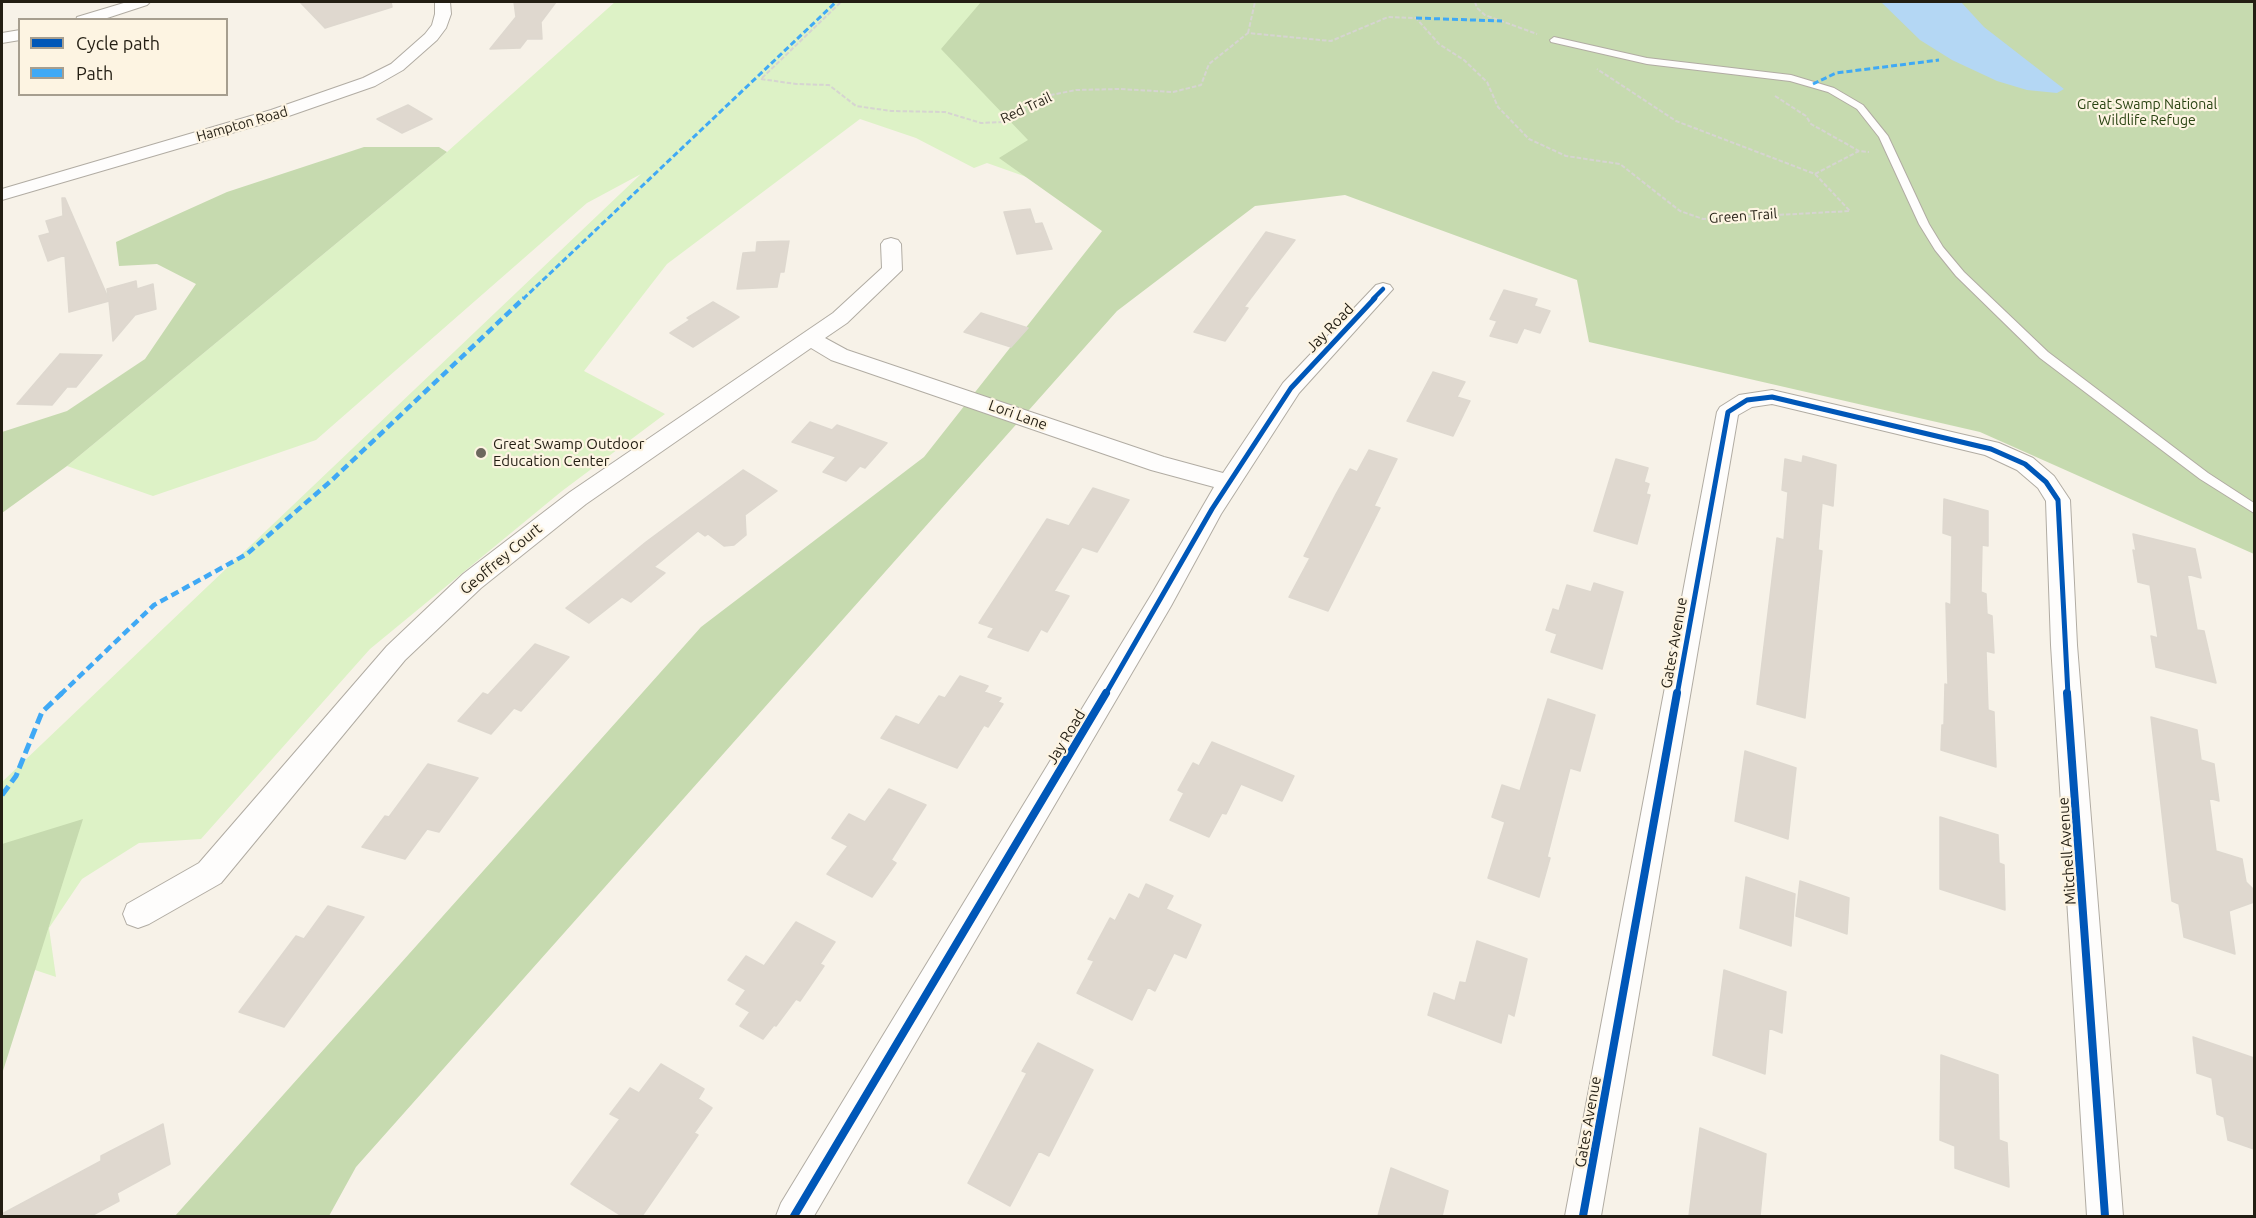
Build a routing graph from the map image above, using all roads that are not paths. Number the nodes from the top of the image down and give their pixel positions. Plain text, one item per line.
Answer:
1 (142, 2) edge
2 (442, 2) edge
3 (90, 18) edge
4 (18, 35) edge
5 (2, 39) edge
6 (1554, 40) road end
7 (2, 195) edge
8 (891, 244) dead end
9 (1383, 289) dead end
10 (810, 338) junction
11 (1230, 483) junction
12 (2049, 486) joint
13 (2254, 509) edge
14 (138, 914) dead end
15 (794, 1216) edge
16 (1583, 1216) edge
17 (2104, 1216) edge

1 - 3 street
2 - 7 street, Hampton Road
4 - 5 street
6 - 13 lane
8 - 10 street, Geoffrey Court
9 - 11 street, Jay Road
10 - 11 street, Lori Lane
10 - 14 street, Geoffrey Court
11 - 15 street, Jay Road
12 - 16 street, Gates Avenue
12 - 17 street, Mitchell Avenue

